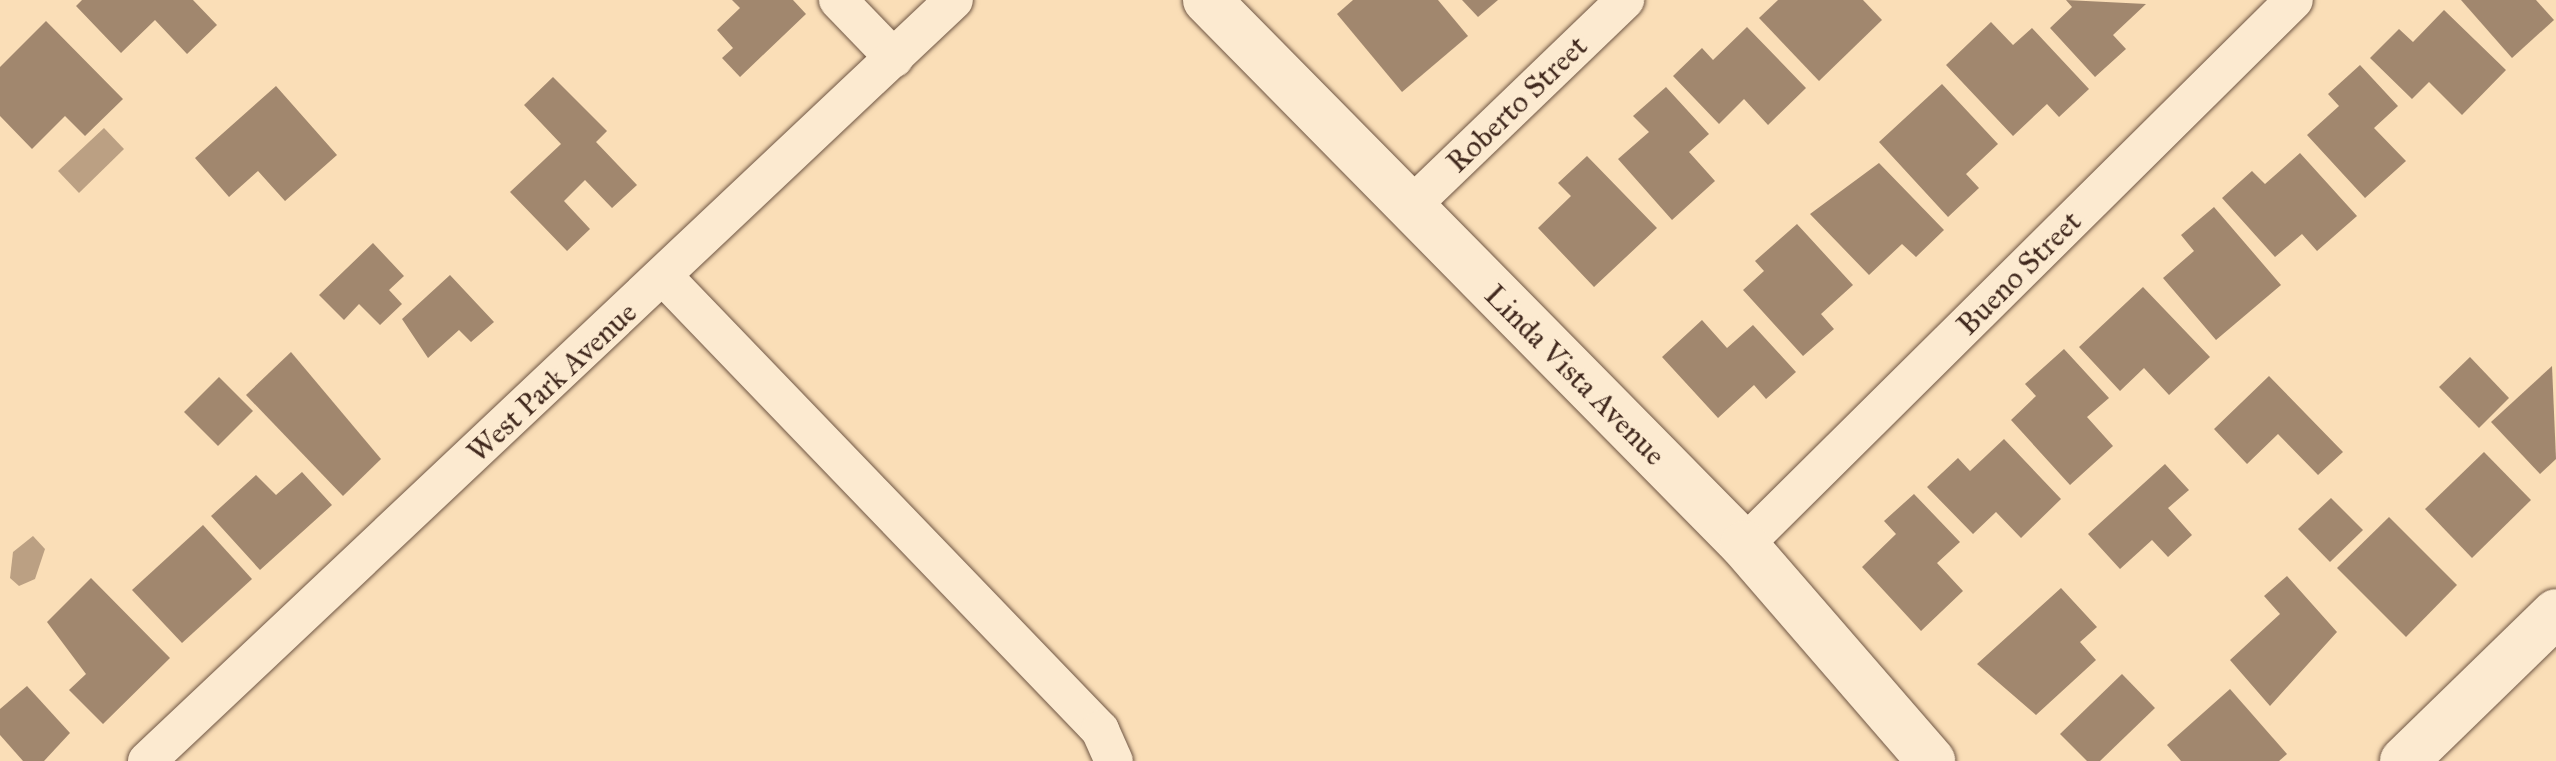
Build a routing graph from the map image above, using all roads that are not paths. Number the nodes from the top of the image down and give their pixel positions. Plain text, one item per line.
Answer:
1 (838, 0) edge
2 (954, 0) edge
3 (1207, 0) edge
4 (1625, 0) edge
5 (2294, 0) edge
6 (894, 58) junction
7 (1409, 208) junction
8 (664, 277) junction
9 (1744, 545) junction
10 (2556, 613) edge
11 (147, 761) edge
12 (1114, 761) edge
13 (1931, 761) edge
14 (2404, 761) edge

1 - 6 street
2 - 6 street, West Park Avenue
3 - 7 street, Linda Vista Avenue
4 - 7 street, Roberto Street
5 - 9 street, Bueno Street
6 - 8 street, West Park Avenue
7 - 9 street, Linda Vista Avenue
8 - 11 street, West Park Avenue
8 - 12 street
9 - 13 street, Linda Vista Avenue
10 - 14 street

